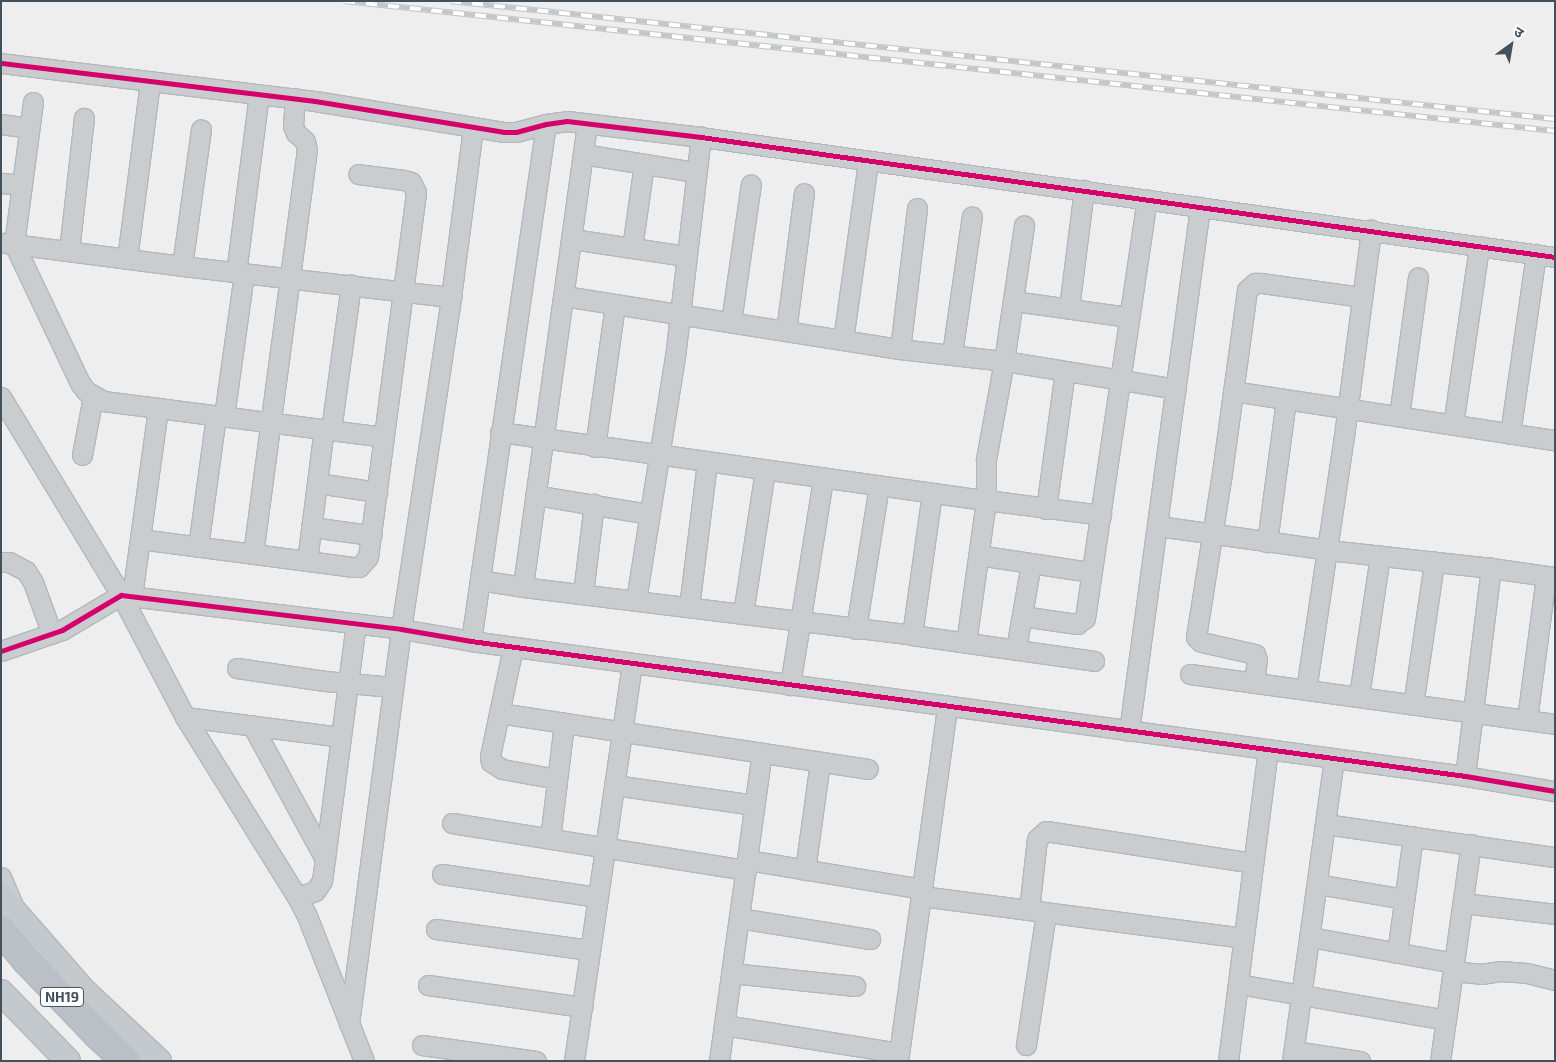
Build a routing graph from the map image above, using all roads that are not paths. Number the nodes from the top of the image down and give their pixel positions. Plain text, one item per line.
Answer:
1 (1, 63) edge
2 (150, 82) junction
3 (259, 94) junction
4 (296, 98) junction
5 (33, 102) dead end
6 (84, 118) dead end
7 (1, 124) edge
8 (546, 124) junction
9 (587, 124) junction
10 (29, 128) junction
11 (473, 128) junction
12 (201, 129) dead end
13 (701, 137) junction
14 (583, 154) junction
15 (868, 161) junction
16 (644, 164) junction
17 (696, 172) junction
18 (358, 174) dead end
19 (1, 183) edge
20 (751, 184) dead end
21 (22, 185) junction
22 (1084, 190) junction
23 (804, 193) dead end
24 (1147, 200) junction
25 (1200, 207) junction
26 (917, 208) dead end
27 (972, 216) dead end
28 (1024, 225) dead end
29 (1371, 230) junction
30 (572, 239) junction
31 (7, 243) edge
32 (1479, 246) junction
33 (632, 248) junction
34 (69, 251) junction
35 (1536, 254) junction
36 (686, 256) junction
37 (1555, 256) edge
38 (127, 258) junction
39 (182, 266) junction
40 (240, 273) junction
41 (1418, 277) dead end
42 (290, 278) junction
43 (350, 284) junction
44 (404, 290) junction
45 (564, 296) junction
46 (451, 297) junction
47 (1362, 297) junction
48 (1013, 301) junction
49 (615, 304) junction
50 (1069, 308) junction
51 (679, 313) junction
52 (1129, 317) junction
53 (731, 322) junction
54 (786, 331) junction
55 (842, 340) junction
56 (900, 349) junction
57 (952, 354) junction
58 (1004, 361) junction
59 (1065, 371) junction
60 (1122, 381) junction
61 (1176, 390) junction
62 (1232, 391) junction
63 (93, 396) junction
64 (1, 397) edge
65 (1286, 400) junction
66 (158, 408) junction
67 (1347, 410) junction
68 (220, 416) junction
69 (1400, 416) junction
70 (271, 422) junction
71 (1453, 425) junction
72 (328, 429) junction
73 (500, 432) junction
74 (1510, 434) junction
75 (384, 437) junction
76 (544, 439) junction
77 (1555, 440) edge
78 (595, 447) junction
79 (82, 455) dead end
80 (658, 455) junction
81 (707, 462) junction
82 (765, 470) junction
83 (823, 479) junction
84 (317, 483) junction
85 (879, 486) junction
86 (377, 492) junction
87 (932, 493) junction
88 (535, 495) junction
89 (986, 500) junction
90 (594, 504) junction
91 (1046, 509) junction
92 (649, 514) junction
93 (1101, 515) junction
94 (1158, 526) junction
95 (311, 527) junction
96 (371, 534) junction
97 (1212, 534) junction
98 (140, 539) junction
99 (1267, 542) junction
100 (198, 547) junction
101 (1328, 550) junction
102 (253, 554) junction
103 (978, 555) junction
104 (1380, 556) junction
105 (307, 561) junction
106 (1, 562) edge
107 (1434, 562) junction
108 (1031, 563) junction
109 (1491, 568) junction
110 (1091, 572) junction
111 (1550, 577) edge
112 (480, 580) junction
113 (523, 587) junction
114 (583, 593) junction
115 (126, 596) junction
116 (636, 600) junction
117 (689, 607) junction
118 (743, 614) junction
119 (1022, 616) junction
120 (800, 621) junction
121 (356, 623) junction
122 (401, 629) junction
123 (856, 629) junction
124 (52, 634) junction
125 (912, 635) junction
126 (472, 641) junction
127 (966, 643) junction
128 (513, 647) junction
129 (1016, 649) junction
130 (1, 651) edge
131 (1094, 661) dead end
132 (632, 663) junction
133 (237, 668) dead end
134 (1190, 674) dead end
135 (348, 682) junction
136 (1254, 683) junction
137 (790, 685) junction
138 (393, 687) junction
139 (1306, 690) junction
140 (1359, 696) junction
141 (1413, 705) junction
142 (947, 706) junction
143 (499, 713) junction
144 (1473, 713) junction
145 (185, 717) junction
146 (1527, 719) junction
147 (564, 722) junction
148 (1555, 724) edge
149 (252, 725) junction
150 (622, 731) junction
151 (1129, 731) junction
152 (341, 736) junction
153 (1268, 750) junction
154 (762, 753) junction
155 (1334, 759) junction
156 (820, 762) junction
157 (868, 769) dead end
158 (1465, 776) junction
159 (557, 779) junction
160 (614, 785) junction
161 (1555, 791) edge
162 (755, 805) junction
163 (452, 823) dead end
164 (1325, 824) junction
165 (1413, 836) junction
166 (550, 838) junction
167 (1471, 844) junction
168 (605, 847) junction
169 (1555, 857) edge
170 (325, 859) junction
171 (1254, 863) junction
172 (746, 865) junction
173 (805, 870) junction
174 (442, 874) dead end
175 (1, 877) edge
176 (1317, 884) junction
177 (921, 892) junction
178 (1, 896) edge
179 (297, 897) junction
180 (598, 897) junction
181 (1404, 899) junction
182 (1463, 903) junction
183 (1037, 911) junction
184 (1555, 914) edge
185 (739, 918) junction
186 (9, 922) edge
187 (436, 929) dead end
188 (1310, 937) junction
189 (1243, 938) junction
190 (870, 939) dead end
191 (590, 950) junction
192 (1397, 953) junction
193 (1, 960) edge
194 (1453, 967) junction
195 (731, 973) junction
196 (1555, 980) edge
197 (1238, 984) junction
198 (428, 985) dead end
199 (855, 986) dead end
200 (1, 992) edge
201 (1302, 995) junction
202 (582, 1007) junction
203 (1446, 1020) junction
204 (348, 1024) junction
205 (724, 1025) junction
206 (422, 1045) dead end
207 (1026, 1045) dead end
208 (1293, 1056) edge
209 (899, 1057) edge
210 (68, 1061) edge
211 (100, 1061) edge
212 (126, 1061) edge
213 (159, 1061) edge
214 (364, 1061) edge
215 (536, 1061) edge
216 (574, 1061) edge
217 (719, 1061) edge
218 (1228, 1061) edge
219 (1360, 1061) edge
220 (1440, 1061) edge

1 - 2 street
2 - 3 street
2 - 38 street
3 - 4 street
3 - 40 street
4 - 11 street
4 - 42 street
5 - 10 street
6 - 34 street
7 - 10 street
8 - 9 street
8 - 11 street
8 - 73 street
9 - 13 street
9 - 14 street
10 - 21 street
11 - 46 street
12 - 39 street
13 - 15 street
13 - 17 street
14 - 16 street
14 - 30 street
15 - 22 street
15 - 55 street
16 - 17 street
16 - 33 street
17 - 36 street
18 - 44 street
19 - 21 street
20 - 53 street
21 - 31 street
22 - 24 street
22 - 50 street
23 - 54 street
24 - 25 street
24 - 52 street
25 - 29 street
25 - 61 street
26 - 56 street
27 - 57 street
28 - 48 street
29 - 32 street
29 - 47 street
30 - 33 street
30 - 45 street
31 - 34 street
31 - 63 street
32 - 35 street
32 - 71 street
33 - 36 street
34 - 38 street
35 - 37 street
35 - 74 street
36 - 51 street
38 - 39 street
39 - 40 street
40 - 42 street
40 - 68 street
41 - 69 street
42 - 43 street
42 - 70 street
43 - 44 street
43 - 72 street
44 - 46 street
44 - 75 street
45 - 49 street
45 - 76 street
46 - 122 street
47 - 62 street
47 - 67 street
48 - 50 street
48 - 58 street
49 - 51 street
49 - 78 street
50 - 52 street
51 - 53 street
51 - 80 street
52 - 60 street
53 - 54 street
54 - 55 street
55 - 56 street
56 - 57 street
57 - 58 street
58 - 59 street
58 - 89 street
59 - 60 street
59 - 91 street
60 - 61 street
60 - 93 street
61 - 94 street
62 - 65 street
62 - 97 street
63 - 66 street
63 - 79 street
64 - 115 street
65 - 67 street
65 - 99 street
66 - 68 street
66 - 98 street
67 - 69 street
67 - 101 street
68 - 70 street
68 - 100 street
69 - 71 street
70 - 72 street
70 - 102 street
71 - 74 street
72 - 75 street
72 - 84 street
73 - 76 street
73 - 112 street
74 - 77 street
75 - 86 street
76 - 78 street
76 - 88 street
78 - 80 street
80 - 81 street
80 - 92 street
81 - 82 street
81 - 117 street
82 - 83 street
82 - 118 street
83 - 85 street
83 - 120 street
84 - 86 street
84 - 95 street
85 - 87 street
85 - 123 street
86 - 96 street
87 - 89 street
87 - 125 street
88 - 90 street
88 - 113 street
89 - 91 street
89 - 103 street
90 - 92 street
90 - 114 street
91 - 93 street
92 - 116 street
93 - 110 street
94 - 97 street
94 - 151 street
95 - 96 street
95 - 105 street
96 - 105 street
97 - 99 street
97 - 136 street
98 - 100 street
98 - 115 street
99 - 101 street
100 - 102 street
101 - 104 street
101 - 139 street
102 - 105 street
103 - 108 street
103 - 127 street
104 - 107 street
104 - 140 street
106 - 124 street
107 - 109 street
107 - 141 street
108 - 110 street
108 - 119 street
109 - 111 street
109 - 144 street
110 - 119 street
111 - 146 street
112 - 113 street
112 - 126 street
113 - 114 street
114 - 116 street
115 - 121 street
115 - 124 street
115 - 145 street
116 - 117 street
117 - 118 street
118 - 120 street
119 - 129 street
120 - 123 street
120 - 137 street
121 - 122 street
121 - 135 street
122 - 126 street
122 - 138 street
123 - 125 street
124 - 130 street
125 - 127 street
126 - 128 street
127 - 129 street
128 - 132 street
128 - 143 street
129 - 131 street
132 - 137 street
132 - 150 street
133 - 135 street
134 - 136 street
135 - 138 street
135 - 152 street
136 - 139 street
137 - 142 street
138 - 204 street
139 - 140 street
140 - 141 street
141 - 144 street
142 - 151 street
142 - 177 street
143 - 147 street
143 - 159 street
144 - 146 street
144 - 158 street
145 - 149 street
145 - 179 street
146 - 148 street
147 - 150 street
147 - 159 street
149 - 152 street
149 - 170 street
150 - 154 street
150 - 160 street
151 - 153 street
152 - 170 street
153 - 155 street
153 - 171 street
154 - 156 street
154 - 162 street
155 - 158 street
155 - 164 street
156 - 157 street
156 - 173 street
158 - 161 street
159 - 166 street
160 - 162 street
160 - 168 street
162 - 172 street
163 - 166 street
164 - 165 street
164 - 176 street
165 - 167 street
165 - 181 street
166 - 168 street
167 - 169 street
167 - 182 street
168 - 172 street
168 - 180 street
170 - 179 street
171 - 183 street
171 - 189 street
172 - 173 street
172 - 185 street
173 - 177 street
174 - 180 street
175 - 186 street
176 - 181 street
176 - 188 street
177 - 183 street
177 - 209 street
178 - 186 main road
179 - 204 street
180 - 191 street
181 - 192 street
182 - 184 street
182 - 194 street
183 - 189 street
183 - 207 street
185 - 190 street
185 - 195 street
186 - 212 highway, NH19
186 - 213 main road
187 - 191 street
188 - 192 street
188 - 201 street
189 - 197 street
191 - 202 street
192 - 194 street
193 - 211 highway, NH19
194 - 196 street
194 - 203 street
195 - 199 street
195 - 205 street
197 - 201 street
197 - 218 street
198 - 202 street
200 - 210 main road
201 - 203 street
201 - 208 street
202 - 216 street
203 - 220 street
204 - 214 street
205 - 209 street
205 - 217 street
206 - 215 street
208 - 219 street

